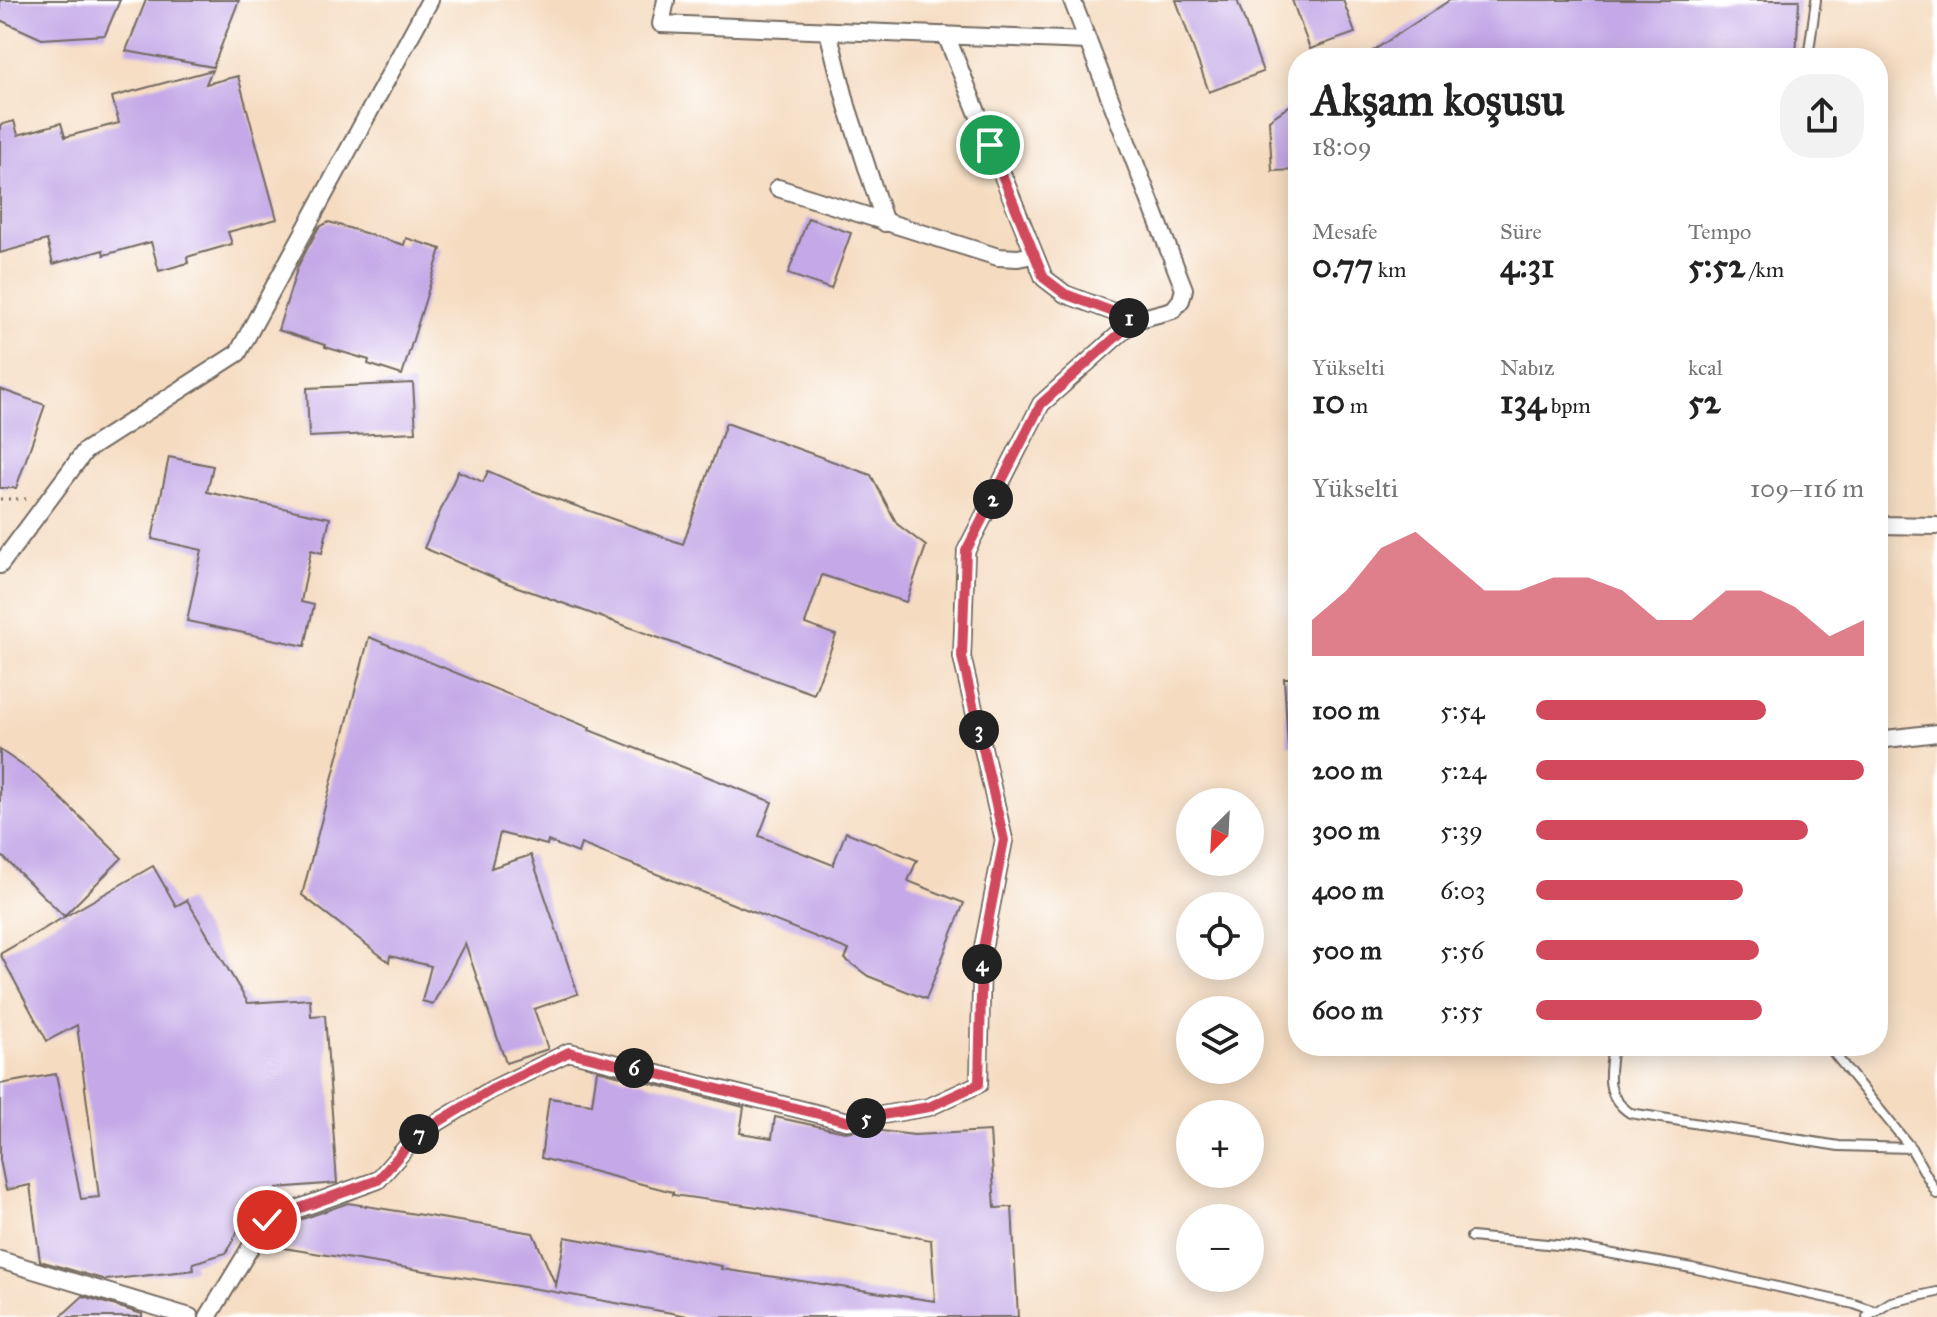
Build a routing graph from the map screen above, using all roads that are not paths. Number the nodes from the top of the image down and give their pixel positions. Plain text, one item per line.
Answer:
1 (430, 0) edge
2 (666, 0) edge
3 (1072, 0) edge
4 (1816, 0) edge
5 (828, 31) junction
6 (946, 35) junction
7 (1088, 41) junction
8 (1809, 48) edge
9 (778, 188) dead end
10 (885, 223) junction
11 (1033, 255) junction
12 (1135, 320) junction
13 (1888, 525) edge
14 (1937, 526) edge
15 (0, 565) edge
16 (1937, 733) edge
17 (1888, 739) edge
18 (1612, 1056) edge
19 (1836, 1056) edge
20 (1911, 1148) junction
21 (1937, 1194) edge
22 (1471, 1237) dead end
23 (0, 1260) edge
24 (1937, 1292) edge
25 (1870, 1314) edge
26 (190, 1317) edge
27 (208, 1317) edge

1 - 15 street
2 - 5 street
3 - 7 street
4 - 8 lane
5 - 6 street
5 - 10 street
6 - 7 street
6 - 11 street
7 - 12 street
9 - 10 street
10 - 11 street
11 - 12 street
12 - 27 street
13 - 14 street
16 - 17 street
18 - 20 lane
19 - 20 lane
20 - 21 lane
22 - 25 lane
23 - 26 street
24 - 25 lane

